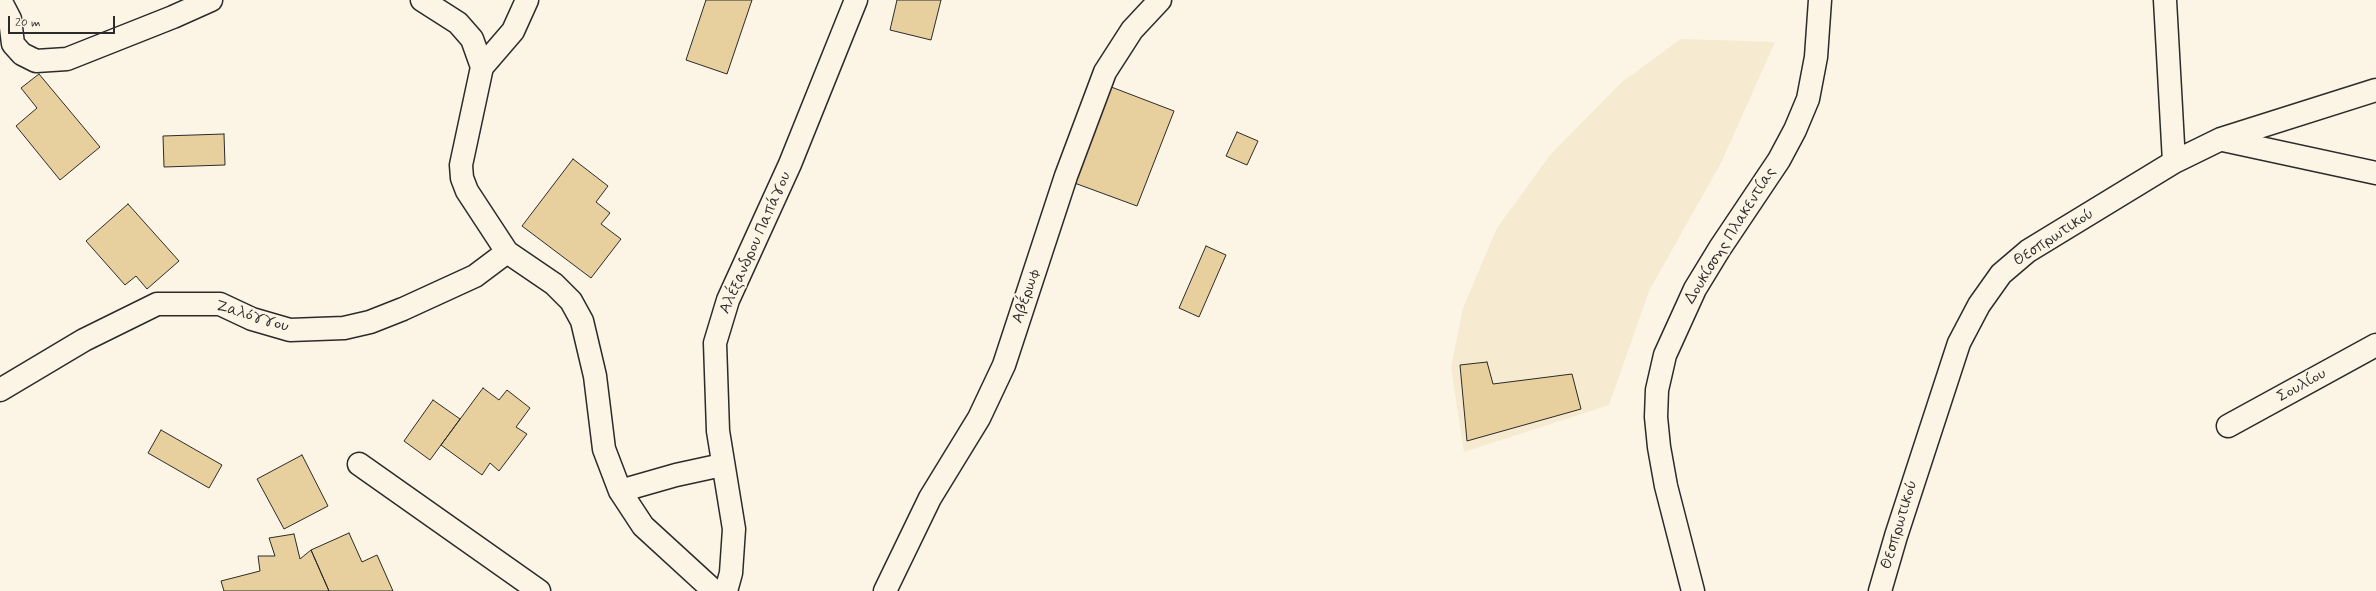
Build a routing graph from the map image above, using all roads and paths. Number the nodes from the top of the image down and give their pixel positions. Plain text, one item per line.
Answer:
1 (0, 0) edge
2 (211, 0) edge
3 (422, 0) edge
4 (527, 0) edge
5 (856, 0) edge
6 (1160, 0) edge
7 (1820, 0) edge
8 (2165, 0) edge
9 (482, 67) junction
10 (2376, 90) edge
11 (2221, 139) junction
12 (2174, 162) junction
13 (2376, 173) edge
14 (507, 252) junction
15 (2376, 345) edge
16 (0, 390) edge
17 (2228, 426) dead end
18 (359, 464) dead end
19 (722, 465) junction
20 (620, 491) junction
21 (539, 591) edge
22 (714, 591) edge
23 (726, 591) edge
24 (885, 591) edge
25 (1693, 591) edge
26 (1880, 591) edge

1 - 2 street
3 - 9 street
4 - 9 street
5 - 19 street, Αλέξανδρου Παπάγου
6 - 24 street, Αβέρωφ
7 - 25 street, Δουκίσσης Πλακεντίας
8 - 12 street
9 - 14 street
10 - 11 street, Θεσπρωτικού
11 - 12 street, Θεσπρωτικού
11 - 13 street
12 - 26 street, Θεσπρωτικού
14 - 16 street, Ζαλόγγου
14 - 20 street
15 - 17 street, Σουλίου
18 - 21 street
19 - 20 street
19 - 23 street, Αλέξανδρου Παπάγου
20 - 22 street

